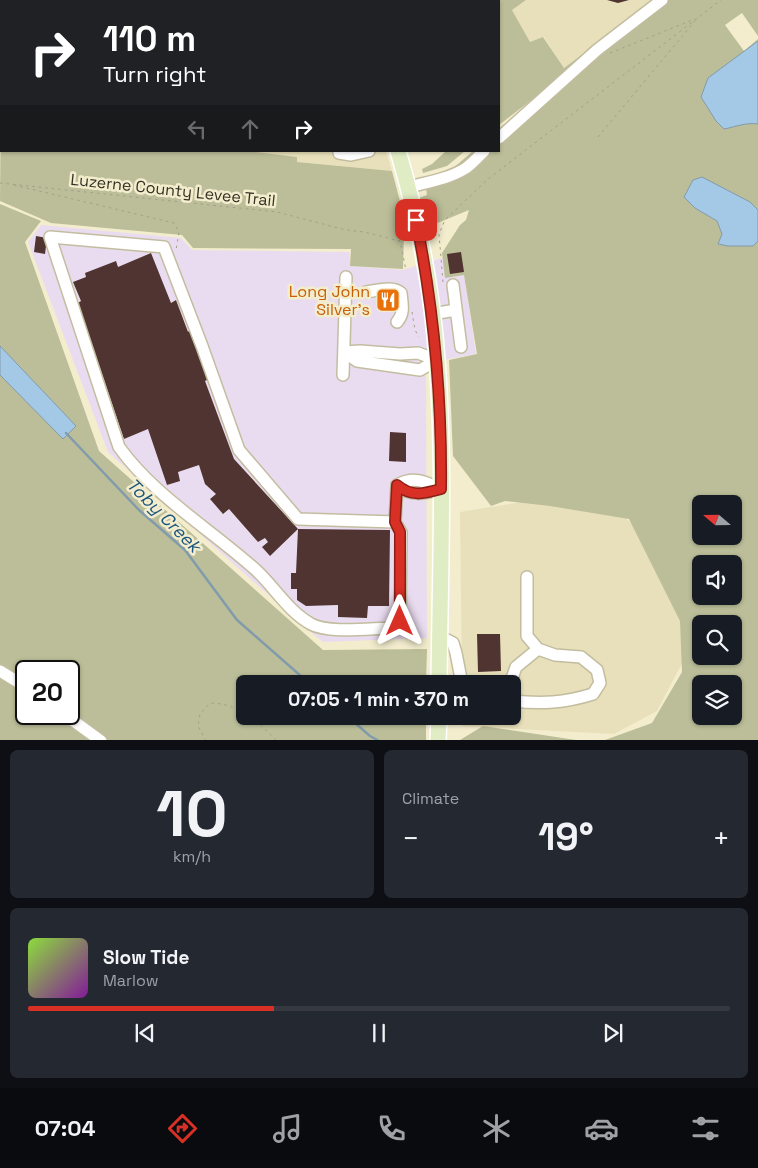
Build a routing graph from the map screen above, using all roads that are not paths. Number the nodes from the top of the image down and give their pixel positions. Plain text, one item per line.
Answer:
1 (662, 0) edge
2 (500, 137) edge
3 (337, 152) edge
4 (364, 152) edge
5 (398, 152) edge
6 (483, 152) edge
7 (409, 187) junction
8 (346, 276) dead end
9 (453, 286) dead end
10 (366, 292) dead end
11 (456, 310) junction
12 (432, 314) junction
13 (397, 322) dead end
14 (461, 348) dead end
15 (344, 352) junction
16 (437, 360) junction
17 (343, 375) dead end
18 (441, 489) junction
19 (395, 522) junction
20 (526, 577) dead end
21 (439, 636) junction
22 (538, 649) junction
23 (1, 672) edge
24 (439, 675) edge
25 (460, 675) edge
26 (513, 675) edge
27 (15, 680) edge
28 (521, 701) edge
29 (80, 725) edge
30 (101, 740) edge

1 - 2 street
3 - 4 street
5 - 7 main road
6 - 7 street
7 - 12 main road
8 - 15 street
9 - 11 street
10 - 13 street
11 - 12 street
11 - 14 street
12 - 16 main road
15 - 16 street
15 - 17 street
16 - 18 main road
18 - 19 street
18 - 21 main road
19 - 19 street
20 - 22 street
21 - 24 main road
21 - 25 street
22 - 26 street
22 - 28 street
23 - 27 street
29 - 30 street

